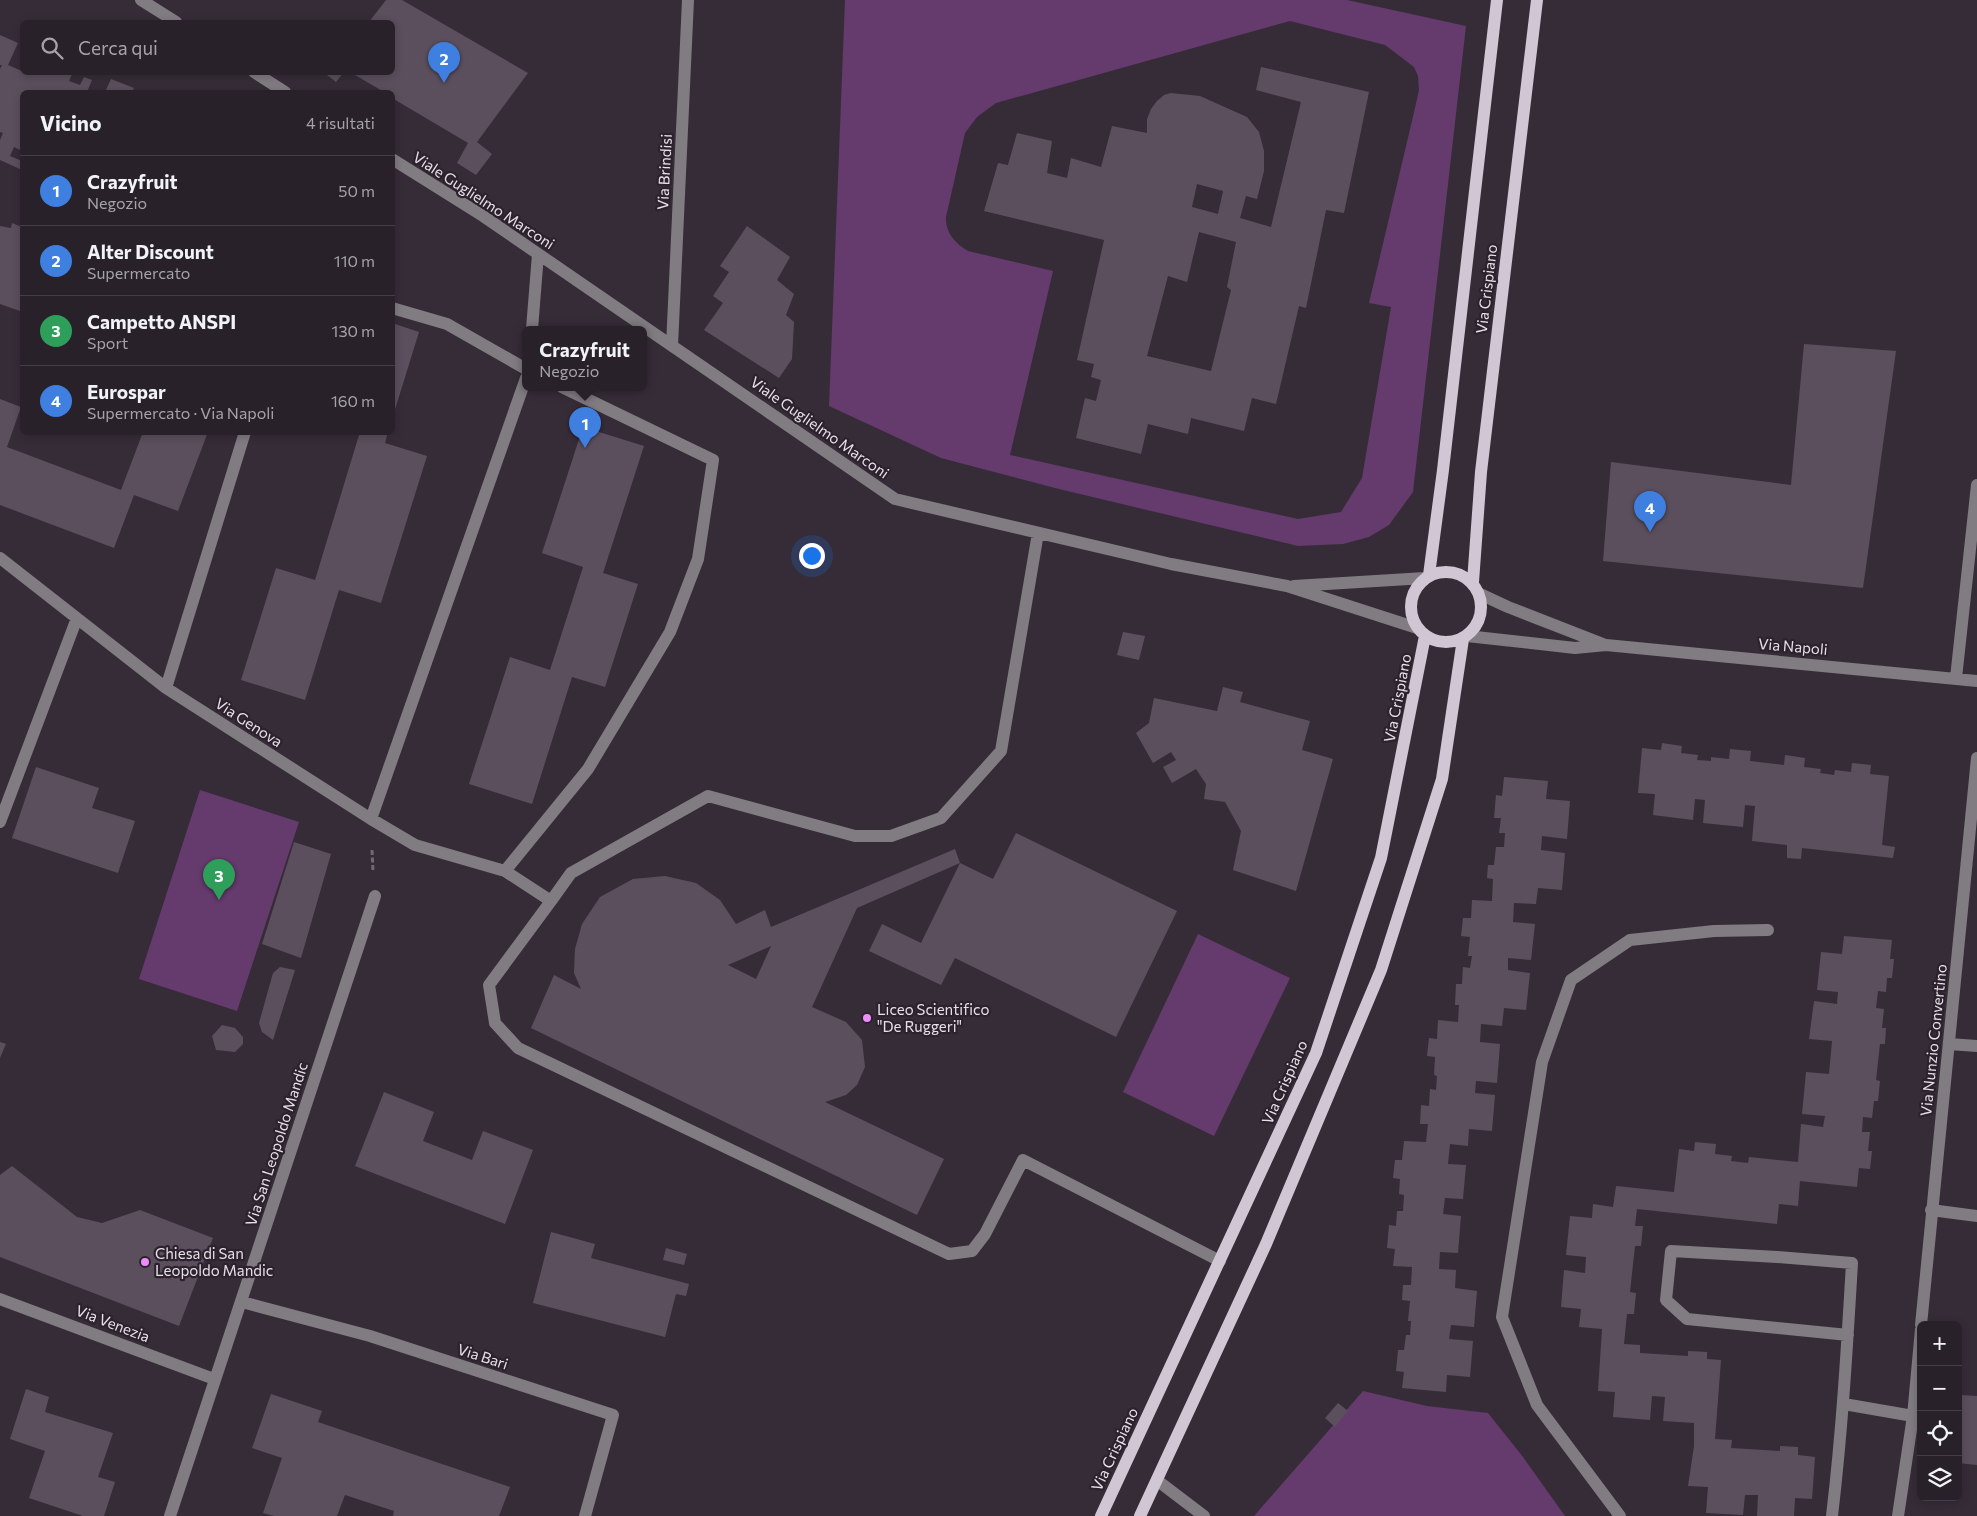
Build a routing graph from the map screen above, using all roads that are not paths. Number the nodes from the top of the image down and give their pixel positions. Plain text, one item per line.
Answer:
1 (141, 0) edge
2 (688, 0) edge
3 (1497, 0) edge
4 (1537, 0) edge
5 (173, 20) edge
6 (259, 75) edge
7 (282, 90) edge
8 (395, 162) edge
9 (538, 254) junction
10 (395, 309) edge
11 (532, 326) edge
12 (643, 326) edge
13 (647, 329) edge
14 (672, 346) junction
15 (522, 367) edge
16 (522, 389) edge
17 (570, 391) edge
18 (245, 435) edge
19 (1977, 485) edge
20 (1038, 533) junction
21 (0, 558) edge
22 (1427, 576) junction
23 (1473, 582) junction
24 (1287, 586) junction
25 (1480, 594) junction
26 (77, 618) junction
27 (1421, 632) junction
28 (1465, 638) junction
29 (1606, 645) junction
30 (1956, 678) junction
31 (1977, 681) edge
32 (166, 688) junction
33 (1977, 758) edge
34 (371, 819) junction
35 (0, 822) edge
36 (505, 871) junction
37 (374, 896) road end
38 (551, 901) junction
39 (1768, 930) dead end
40 (1949, 1044) junction
41 (1977, 1046) edge
42 (1931, 1210) junction
43 (1977, 1216) edge
44 (1220, 1261) junction
45 (0, 1298) edge
46 (242, 1302) junction
47 (1921, 1321) edge
48 (1848, 1335) junction
49 (1918, 1366) edge
50 (214, 1378) junction
51 (1844, 1404) junction
52 (1913, 1416) junction
53 (1158, 1481) junction
54 (170, 1516) edge
55 (585, 1516) edge
56 (1101, 1516) edge
57 (1140, 1516) edge
58 (1204, 1516) edge
59 (1620, 1516) edge
60 (1832, 1516) edge
61 (1898, 1516) edge

1 - 5 street
2 - 14 street, Via Brindisi
3 - 22 main road, Via Crispiano
4 - 23 main road, Via Crispiano
6 - 7 street
8 - 9 street, Viale Guglielmo Marconi
9 - 11 street
9 - 12 street, Viale Guglielmo Marconi
10 - 15 street
13 - 14 street, Viale Guglielmo Marconi
14 - 20 street, Viale Guglielmo Marconi
16 - 34 street
17 - 36 street
18 - 32 street
19 - 30 street
20 - 24 street, Viale Guglielmo Marconi
20 - 38 street
21 - 26 street, Via Genova
22 - 23 main road
22 - 24 street, Viale Guglielmo Marconi
22 - 27 main road
23 - 25 main road
24 - 27 street, Viale Guglielmo Marconi
25 - 28 main road
25 - 29 street, Via Napoli
26 - 32 street, Via Genova
26 - 35 street
27 - 28 main road
27 - 44 main road, Via Crispiano
28 - 29 street, Via Napoli
28 - 53 main road
29 - 30 street, Via Napoli
30 - 31 street, Via Napoli
32 - 34 street, Via Genova
33 - 40 street, Via Nunzio Convertino
34 - 36 street, Via Genova
36 - 38 street, Via Genova
37 - 46 street, Via San Leopoldo Mandic
38 - 44 street
39 - 59 street
40 - 41 street
40 - 42 street, Via Nunzio Convertino
42 - 43 street
42 - 47 street, Via Nunzio Convertino
44 - 56 main road, Via Crispiano
45 - 50 street, Via Venezia
46 - 50 street, Via San Leopoldo Mandic
46 - 55 street, Via Bari
48 - 48 street
48 - 51 street
49 - 52 street
50 - 54 street, Via San Leopoldo Mandic
51 - 52 street
51 - 60 street
52 - 61 street
53 - 57 main road
53 - 58 street

